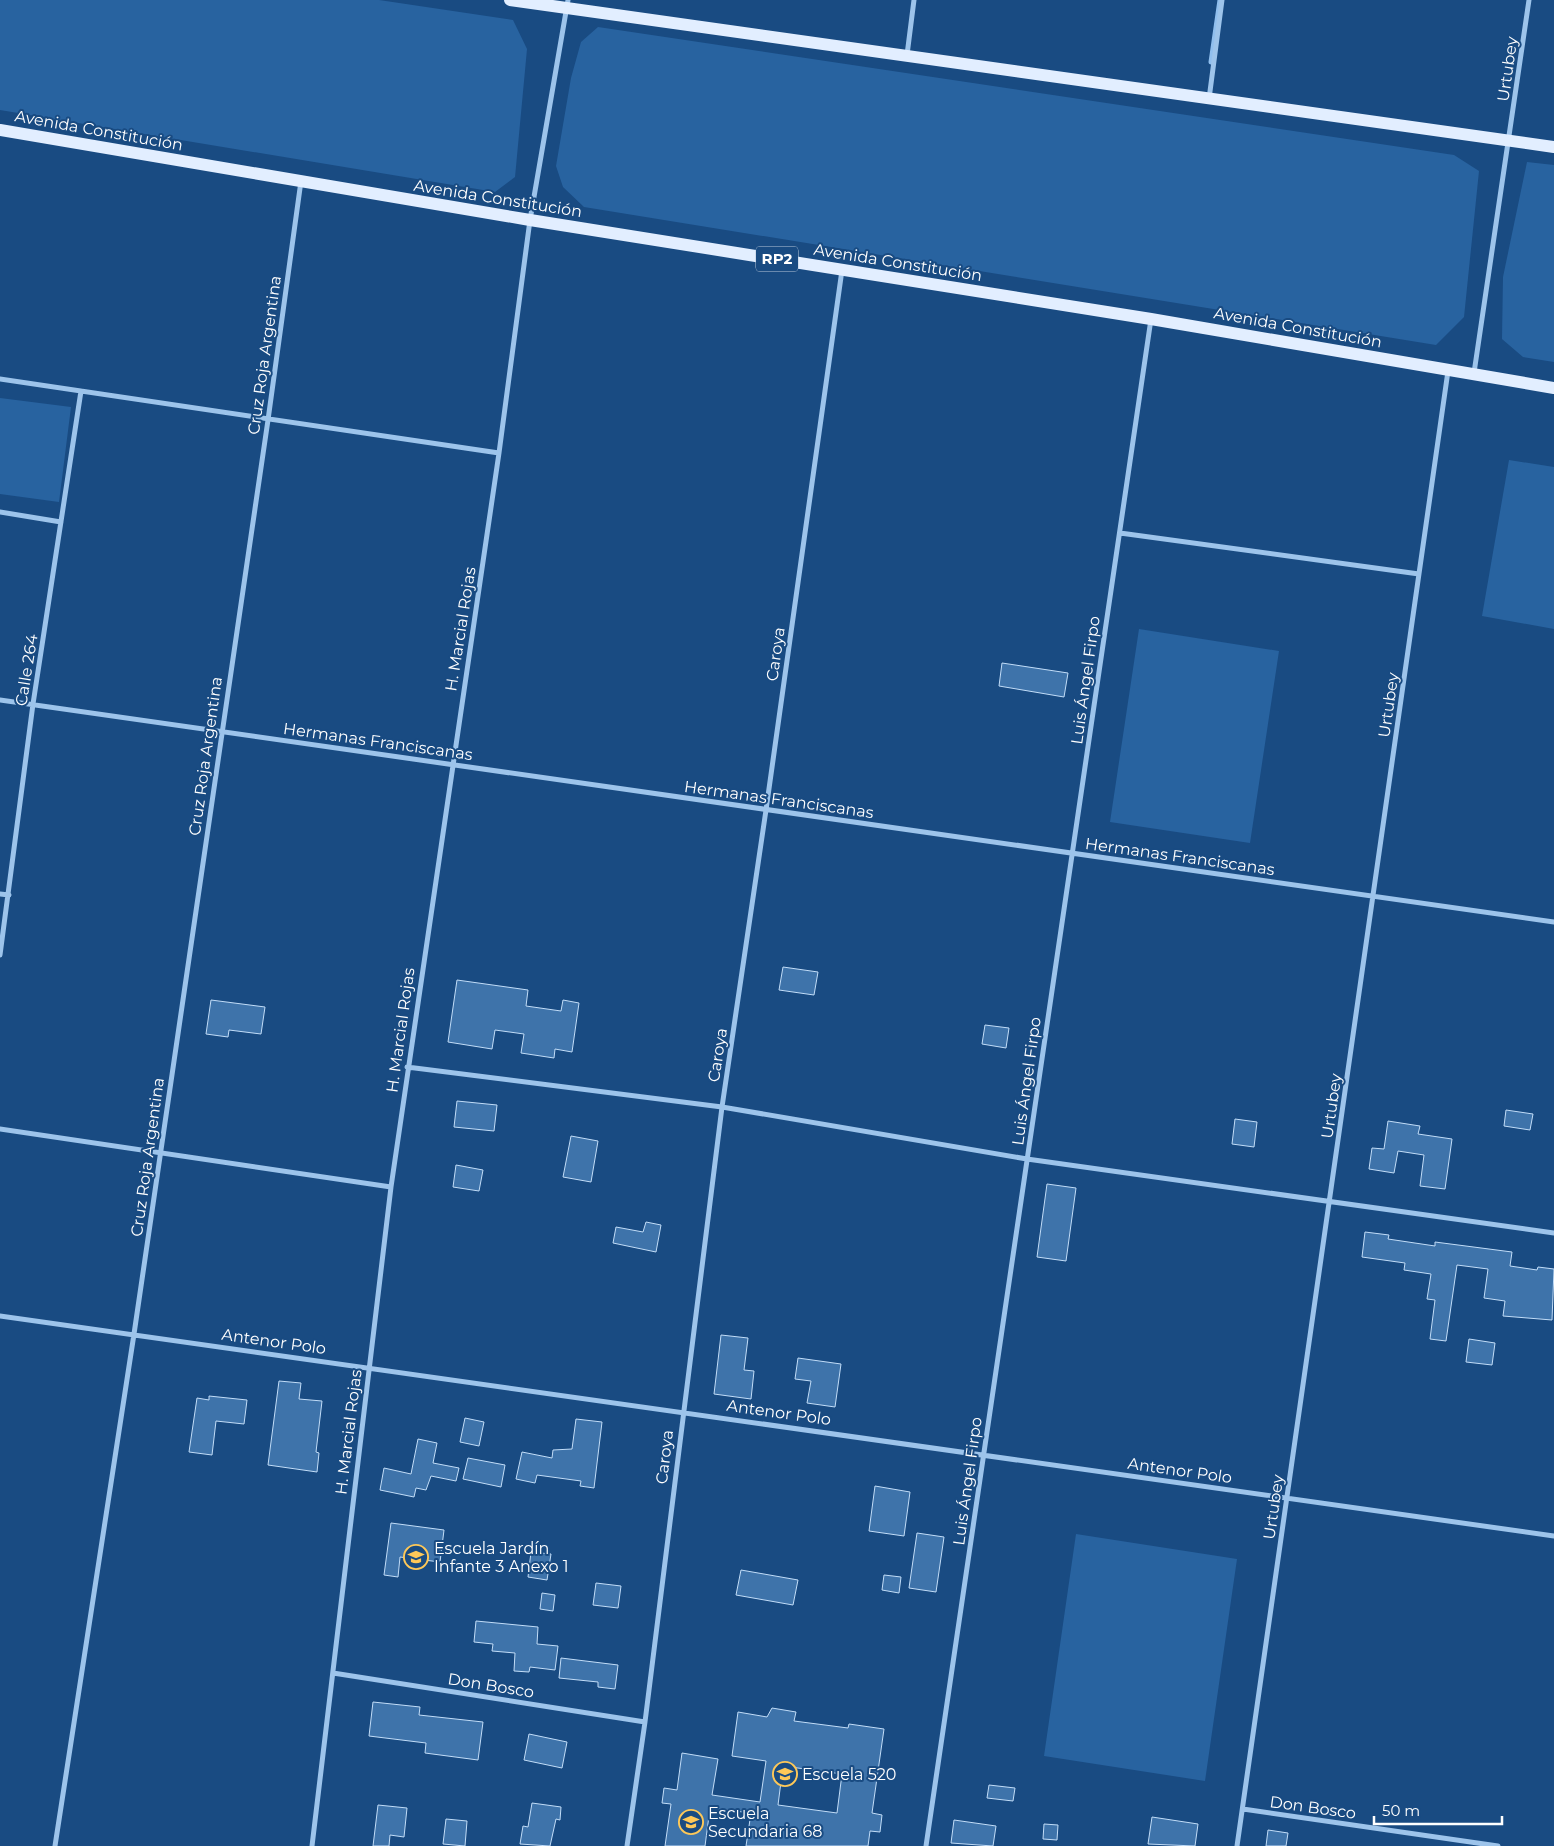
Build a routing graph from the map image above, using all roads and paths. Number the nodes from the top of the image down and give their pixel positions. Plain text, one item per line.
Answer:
1 (510, 0) edge
2 (914, 0) edge
3 (1222, 0) edge
4 (1529, 0) edge
5 (567, 4) edge
6 (907, 56) junction
7 (1209, 99) junction
8 (0, 130) edge
9 (1510, 141) junction
10 (1554, 147) edge
11 (301, 181) junction
12 (530, 220) junction
13 (842, 269) junction
14 (1151, 319) junction
15 (1448, 370) junction
16 (1474, 374) junction
17 (0, 379) edge
18 (1554, 388) edge
19 (82, 390) junction
20 (268, 420) junction
21 (499, 453) junction
22 (0, 512) edge
23 (61, 522) junction
24 (1120, 533) junction
25 (1419, 574) junction
26 (0, 700) edge
27 (33, 704) junction
28 (221, 732) junction
29 (452, 764) junction
30 (766, 810) junction
31 (1072, 853) junction
32 (0, 894) edge
33 (9, 895) junction
34 (1373, 896) junction
35 (1554, 922) edge
36 (0, 955) edge
37 (407, 1066) junction
38 (722, 1107) junction
39 (0, 1129) edge
40 (160, 1154) junction
41 (1028, 1159) junction
42 (391, 1187) junction
43 (1330, 1202) junction
44 (1554, 1233) edge
45 (0, 1316) edge
46 (134, 1334) junction
47 (368, 1367) junction
48 (683, 1411) junction
49 (984, 1455) junction
50 (1287, 1498) junction
51 (1554, 1536) edge
52 (333, 1673) junction
53 (645, 1722) junction
54 (1243, 1809) junction
55 (55, 1846) edge
56 (312, 1846) edge
57 (627, 1846) edge
58 (926, 1846) edge
59 (1238, 1846) edge
60 (1498, 1846) edge

1 - 5 main road
2 - 6 street
3 - 7 street
4 - 9 street, Urtubey
5 - 6 main road
5 - 12 street, H. Marcial Rojas
6 - 7 main road
7 - 9 main road
8 - 11 main road, Avenida Constitución / RP2
9 - 10 main road
9 - 16 street, Urtubey
11 - 12 main road, Avenida Constitución / RP2
11 - 20 street, Cruz Roja Argentina
12 - 13 main road, Avenida Constitución / RP2
12 - 21 street, H. Marcial Rojas
13 - 14 main road, Avenida Constitución / RP2
13 - 30 street, Caroya
14 - 15 main road, Avenida Constitución / RP2
14 - 24 street, Luis Ángel Firpo
15 - 16 main road, Avenida Constitución / RP2
15 - 25 street, Urtubey
16 - 18 main road, Avenida Constitución / RP2
17 - 19 street
19 - 20 street
19 - 23 street, Calle 264
20 - 21 street
20 - 28 street, Cruz Roja Argentina
21 - 29 street, H. Marcial Rojas
22 - 23 street
23 - 27 street, Calle 264
24 - 25 street
24 - 31 street, Luis Ángel Firpo
25 - 34 street, Urtubey
26 - 27 street, Hermanas Franciscanas
27 - 28 street, Hermanas Franciscanas
27 - 33 street, Calle 264
28 - 29 street, Hermanas Franciscanas
28 - 40 street, Cruz Roja Argentina
29 - 30 street, Hermanas Franciscanas
29 - 37 street, H. Marcial Rojas
30 - 31 street, Hermanas Franciscanas
30 - 38 street, Caroya
31 - 34 street, Hermanas Franciscanas
31 - 41 street, Luis Ángel Firpo
32 - 33 street
33 - 36 street, Calle 264
34 - 35 street, Hermanas Franciscanas
34 - 43 street, Urtubey
37 - 38 street
37 - 42 street, H. Marcial Rojas
38 - 41 street
38 - 48 street, Caroya
39 - 40 street
40 - 42 street
40 - 46 street, Cruz Roja Argentina
41 - 43 street
41 - 49 street, Luis Ángel Firpo
42 - 47 street, H. Marcial Rojas
43 - 44 street
43 - 50 street, Urtubey
45 - 46 street, Antenor Polo
46 - 47 street, Antenor Polo
46 - 55 street, Cruz Roja Argentina
47 - 48 street, Antenor Polo
47 - 52 street, H. Marcial Rojas
48 - 49 street, Antenor Polo
48 - 53 street, Caroya
49 - 50 street, Antenor Polo
49 - 58 street, Luis Ángel Firpo
50 - 51 street, Antenor Polo
50 - 54 street, Urtubey
52 - 53 street, Don Bosco
52 - 56 street, H. Marcial Rojas
53 - 57 street, Caroya
54 - 59 street, Urtubey
54 - 60 street, Don Bosco

